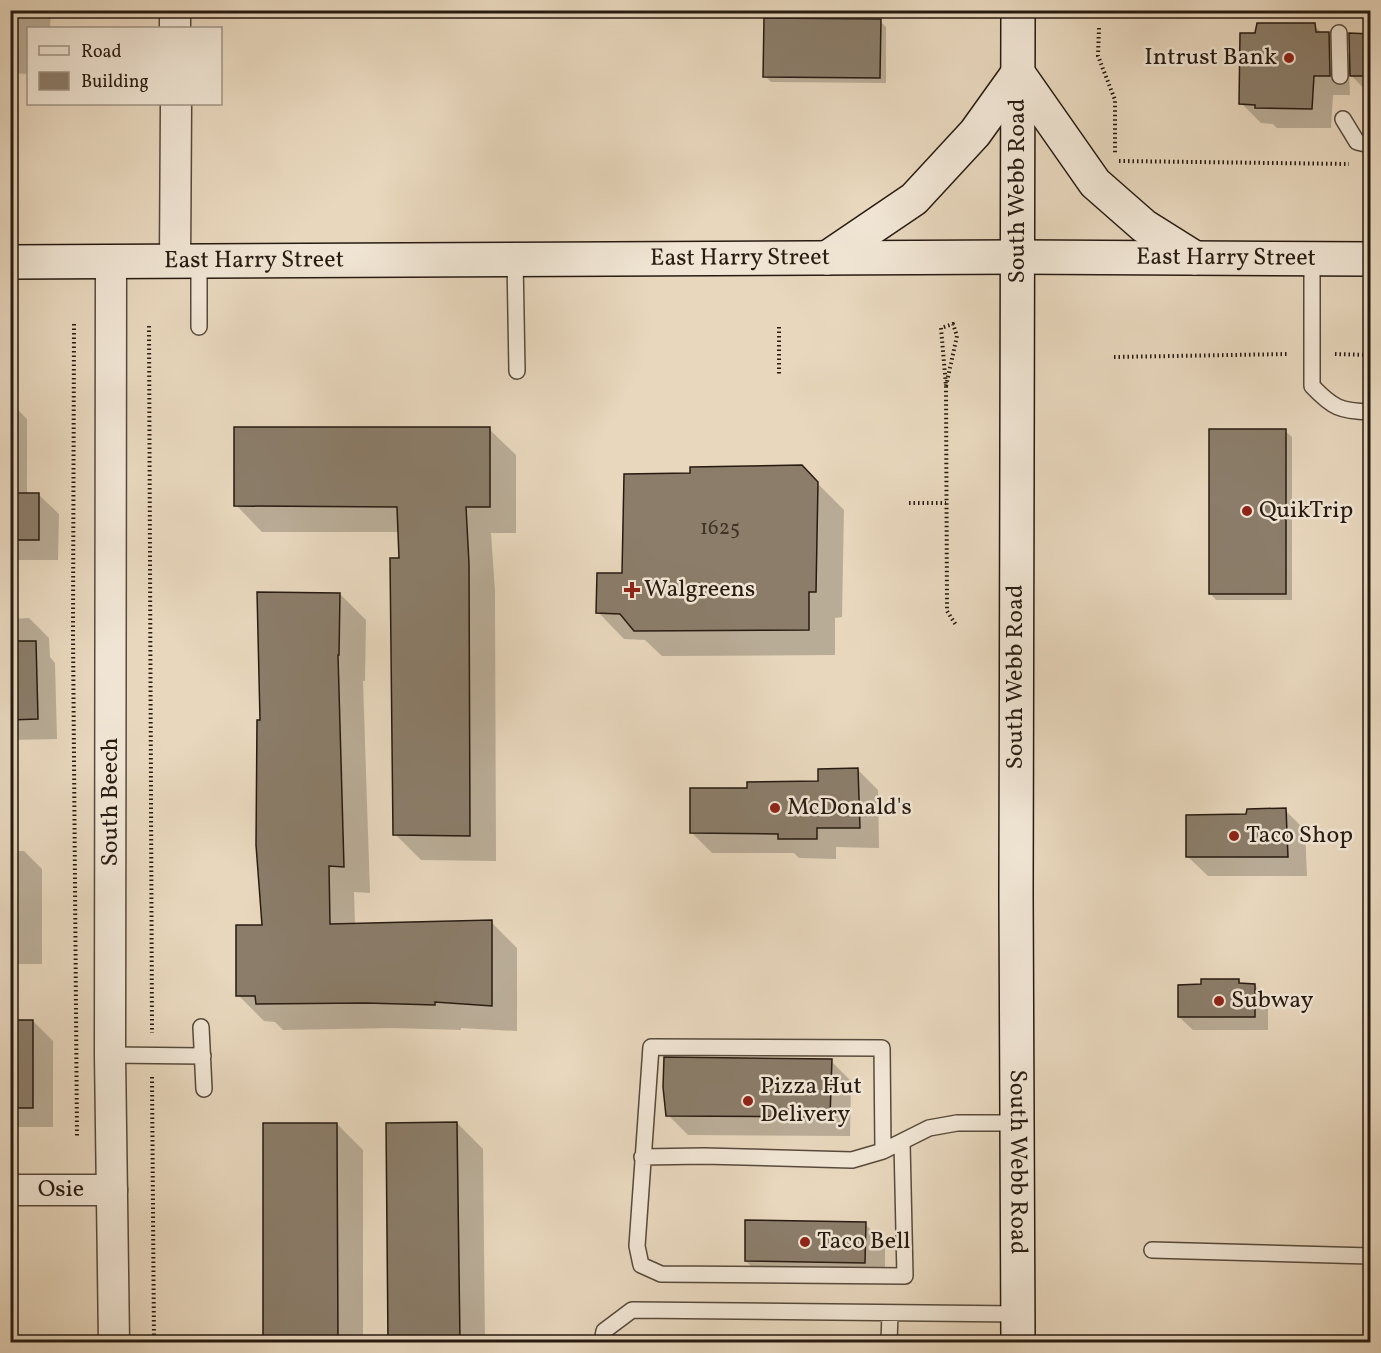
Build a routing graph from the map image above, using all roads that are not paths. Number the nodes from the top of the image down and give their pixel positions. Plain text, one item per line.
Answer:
1 (175, 10) edge
2 (1018, 10) edge
3 (175, 27) edge
4 (1340, 33) dead end
5 (1018, 73) junction
6 (1340, 76) dead end
7 (176, 105) edge
8 (1343, 119) dead end
9 (1371, 145) edge
10 (1018, 257) junction
11 (827, 258) junction
12 (1195, 258) junction
13 (515, 259) junction
14 (1312, 259) junction
15 (1371, 259) edge
16 (10, 262) edge
17 (111, 262) junction
18 (187, 262) junction
19 (199, 327) dead end
20 (517, 371) dead end
21 (1371, 412) edge
22 (201, 1027) dead end
23 (110, 1055) junction
24 (202, 1056) junction
25 (204, 1089) dead end
26 (1017, 1123) junction
27 (902, 1143) junction
28 (883, 1151) junction
29 (642, 1157) junction
30 (10, 1190) edge
31 (112, 1190) junction
32 (1152, 1250) dead end
33 (1371, 1256) edge
34 (890, 1313) junction
35 (1018, 1328) edge
36 (114, 1342) edge
37 (602, 1342) edge
38 (889, 1342) edge

1 - 3 street
2 - 5 main road, South Webb Road
4 - 6 lane
5 - 10 main road, South Webb Road
5 - 11 main road
5 - 12 main road
7 - 18 street
8 - 9 lane
10 - 11 main road, East Harry Street
10 - 12 main road, East Harry Street
10 - 26 main road, South Webb Road
11 - 13 main road, East Harry Street
12 - 14 main road, East Harry Street
13 - 18 main road, East Harry Street
13 - 20 lane
14 - 15 main road, East Harry Street
14 - 21 lane
16 - 17 main road, East Harry Street
17 - 18 main road, East Harry Street
17 - 23 street, South Beech
18 - 19 lane
22 - 24 lane
23 - 24 lane
23 - 31 street, South Beech
24 - 25 lane
26 - 27 lane
26 - 35 main road, South Webb Road
27 - 28 lane
27 - 29 lane
28 - 29 lane
28 - 29 lane
30 - 31 street, Osie
31 - 36 street, South Beech
32 - 33 lane
34 - 35 lane
34 - 37 lane
34 - 38 lane

